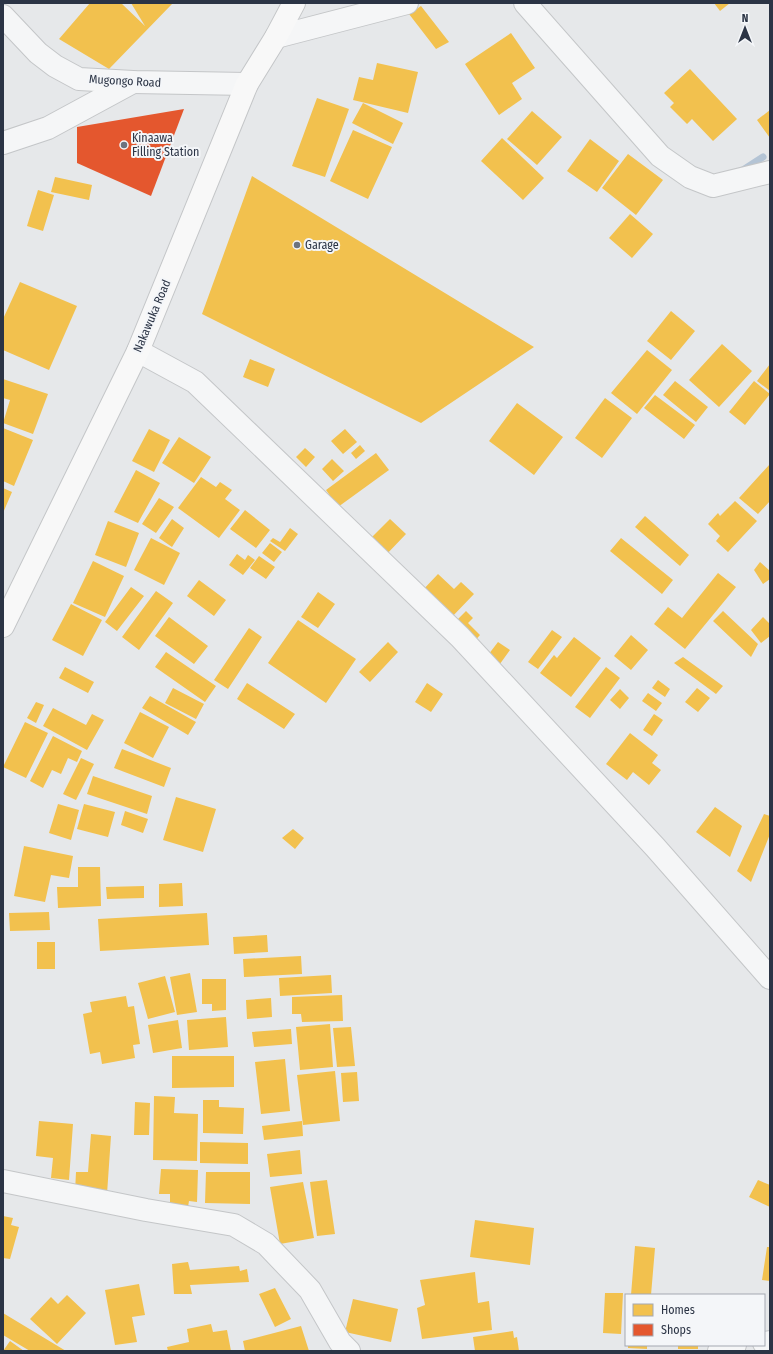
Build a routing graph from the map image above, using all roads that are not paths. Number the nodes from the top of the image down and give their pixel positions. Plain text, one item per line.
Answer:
1 (294, 3) edge
2 (407, 3) edge
3 (525, 3) edge
4 (3, 16) edge
5 (276, 38) junction
6 (133, 82) junction
7 (247, 84) junction
8 (3, 142) edge
9 (770, 172) edge
10 (138, 351) junction
11 (6, 612) edge
12 (770, 978) edge
13 (3, 1180) edge
14 (732, 1346) edge
15 (349, 1351) edge
16 (719, 1351) edge

1 - 5 main road, Nakawuka Road
2 - 5 street
3 - 9 street
4 - 6 street, Mugongo Road
5 - 7 main road, Nakawuka Road
6 - 7 street, Mugongo Road
6 - 8 street
7 - 10 main road, Nakawuka Road
10 - 11 main road, Nakawuka Road
10 - 12 street
13 - 15 street
14 - 16 street

